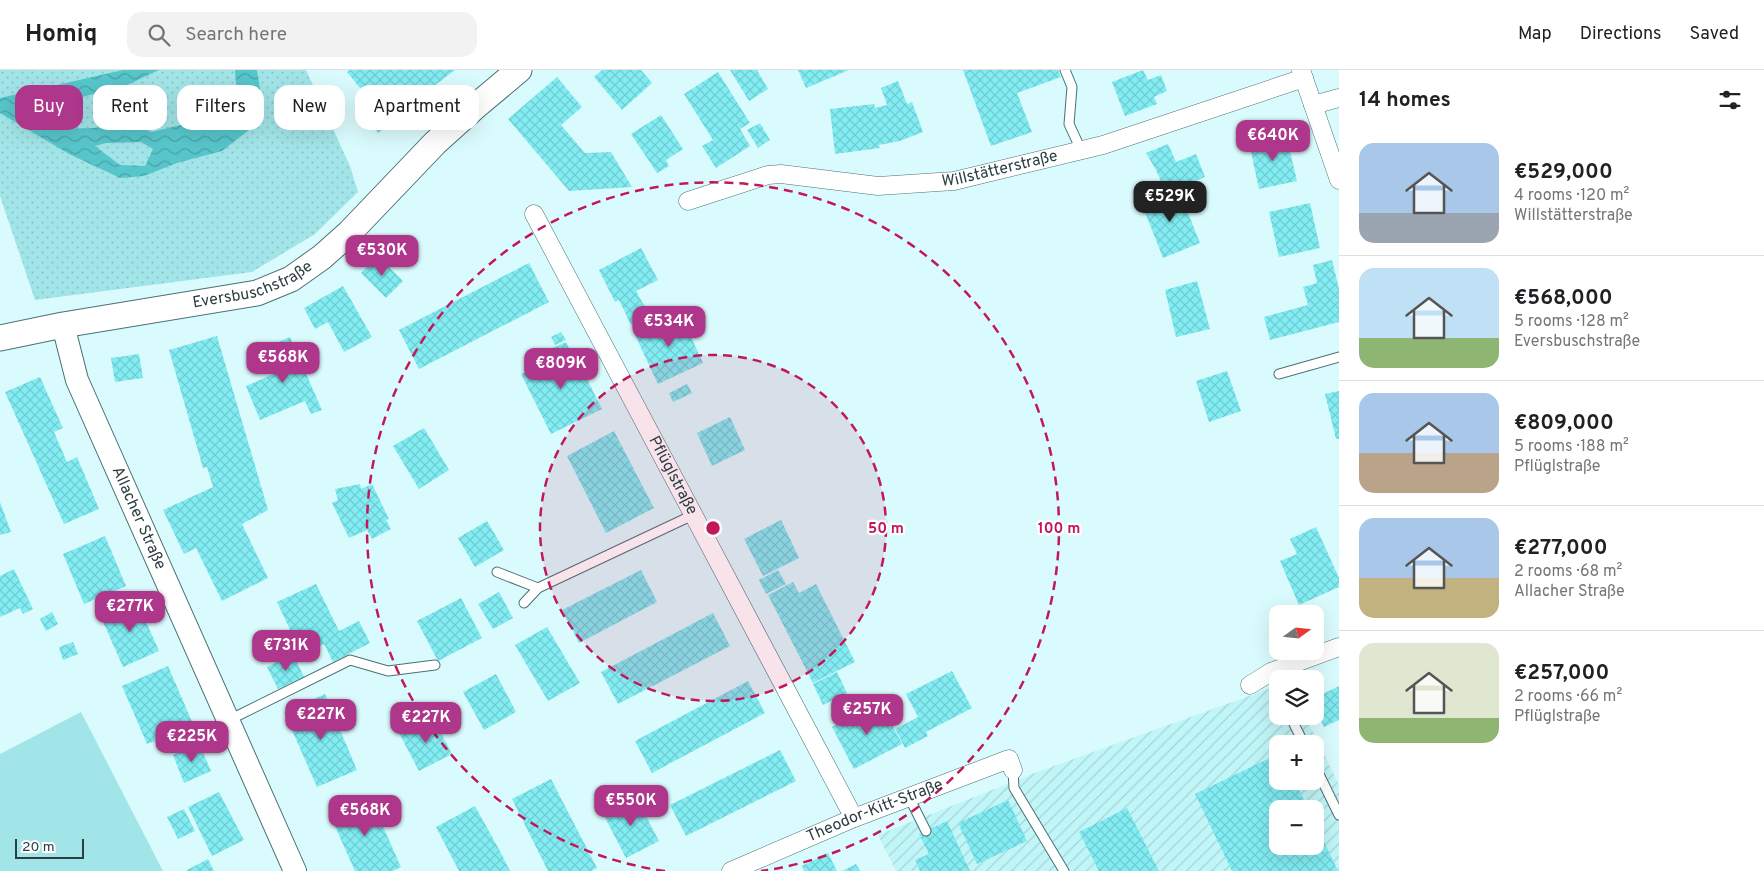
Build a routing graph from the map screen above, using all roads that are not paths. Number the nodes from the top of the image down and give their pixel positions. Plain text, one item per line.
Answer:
1 (519, 70) edge
2 (1066, 70) edge
3 (1302, 74) edge
4 (1339, 98) edge
5 (1313, 105) junction
6 (1081, 150) junction
7 (1339, 180) edge
8 (688, 202) dead end
9 (534, 214) dead end
10 (63, 325) junction
11 (0, 338) edge
12 (1339, 358) edge
13 (1279, 374) dead end
14 (693, 515) junction
15 (497, 572) dead end
16 (538, 588) junction
17 (524, 603) dead end
18 (1339, 647) edge
19 (435, 665) dead end
20 (1276, 670) edge
21 (1269, 673) edge
22 (1250, 684) dead end
23 (229, 720) junction
24 (1013, 770) joint
25 (1324, 784) edge
26 (909, 797) junction
27 (1339, 815) edge
28 (854, 818) junction
29 (926, 831) dead end
30 (295, 871) edge
31 (732, 871) edge
32 (1064, 871) edge

1 - 10 main road, Eversbuschstraße
2 - 6 lane
3 - 5 street
3 - 6 street, Willstätterstraße
4 - 5 street
5 - 7 street
6 - 8 street, Willstätterstraße
9 - 14 street, Pflüglstraße
10 - 11 main road, Eversbuschstraße
10 - 23 street, Allacher Straße
12 - 13 lane
14 - 16 lane
14 - 28 street, Pflüglstraße
15 - 16 lane
16 - 17 lane
18 - 20 street
19 - 23 lane
21 - 22 street
23 - 30 street, Allacher Straße
24 - 26 street, Theodor-Kitt-Straße
24 - 32 lane
25 - 27 lane
26 - 28 street, Theodor-Kitt-Straße
26 - 29 lane
28 - 31 street, Theodor-Kitt-Straße

